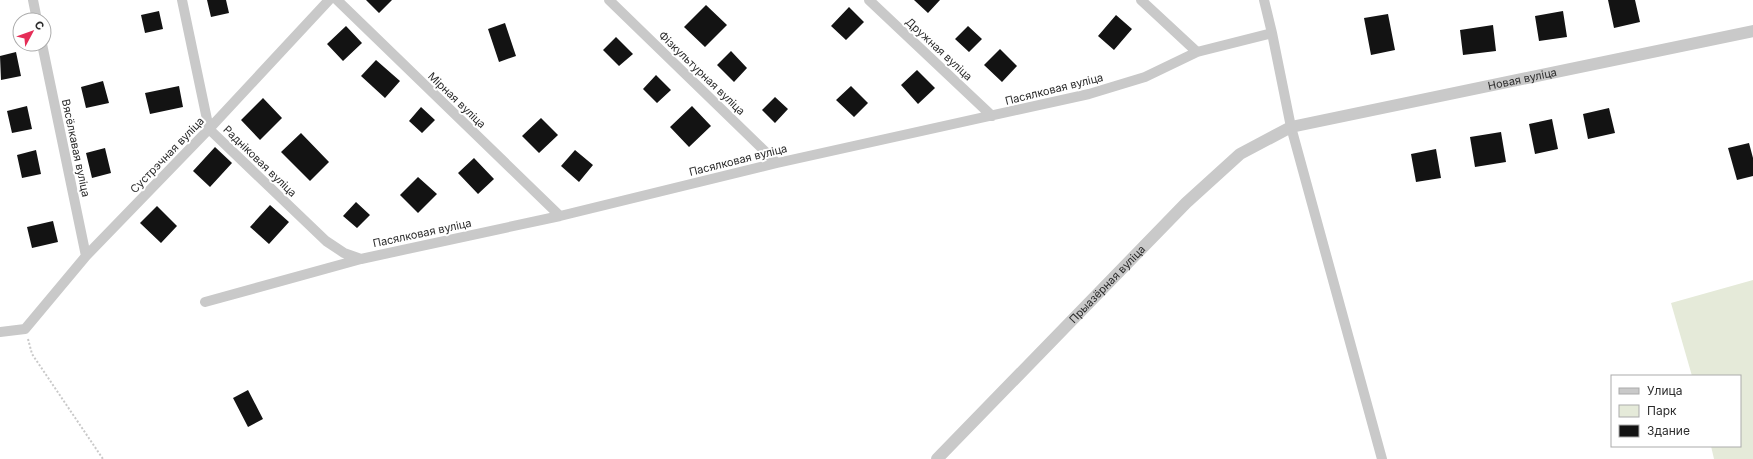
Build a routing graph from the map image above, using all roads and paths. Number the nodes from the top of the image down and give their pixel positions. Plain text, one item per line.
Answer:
1 (33, 0) edge
2 (182, 0) edge
3 (329, 0) edge
4 (337, 0) edge
5 (609, 0) edge
6 (869, 0) edge
7 (1141, 0) edge
8 (1264, 0) edge
9 (35, 12) edge
10 (1753, 31) edge
11 (1272, 33) junction
12 (44, 52) edge
13 (1197, 52) junction
14 (992, 116) junction
15 (1291, 127) junction
16 (209, 129) junction
17 (777, 163) junction
18 (560, 216) junction
19 (86, 256) junction
20 (361, 259) junction
21 (205, 302) dead end
22 (25, 328) junction
23 (0, 332) edge
24 (103, 459) edge
25 (937, 459) edge
26 (1382, 459) edge

1 - 9 street
2 - 16 street, Радніковая вуліца
3 - 16 street, Сустрэчная вуліца
4 - 18 street, Мірная вуліца
5 - 17 street, Фізкультурная вуліца
6 - 14 street, Дружная вуліца
7 - 13 street
8 - 11 street
10 - 15 street, Новая вуліца
11 - 13 street, Пасялковая вуліца
11 - 15 street
12 - 19 street, Вясёлкавая вуліца
13 - 14 street, Пасялковая вуліца
14 - 17 street, Пасялковая вуліца
15 - 25 street, Прыазёрная вуліца
15 - 26 street
16 - 19 street, Сустрэчная вуліца
16 - 20 street, Радніковая вуліца
17 - 18 street, Пасялковая вуліца
18 - 20 street, Пасялковая вуліца
19 - 22 street, Сустрэчная вуліца
20 - 21 street, Пасялковая вуліца
22 - 23 street
22 - 24 path

